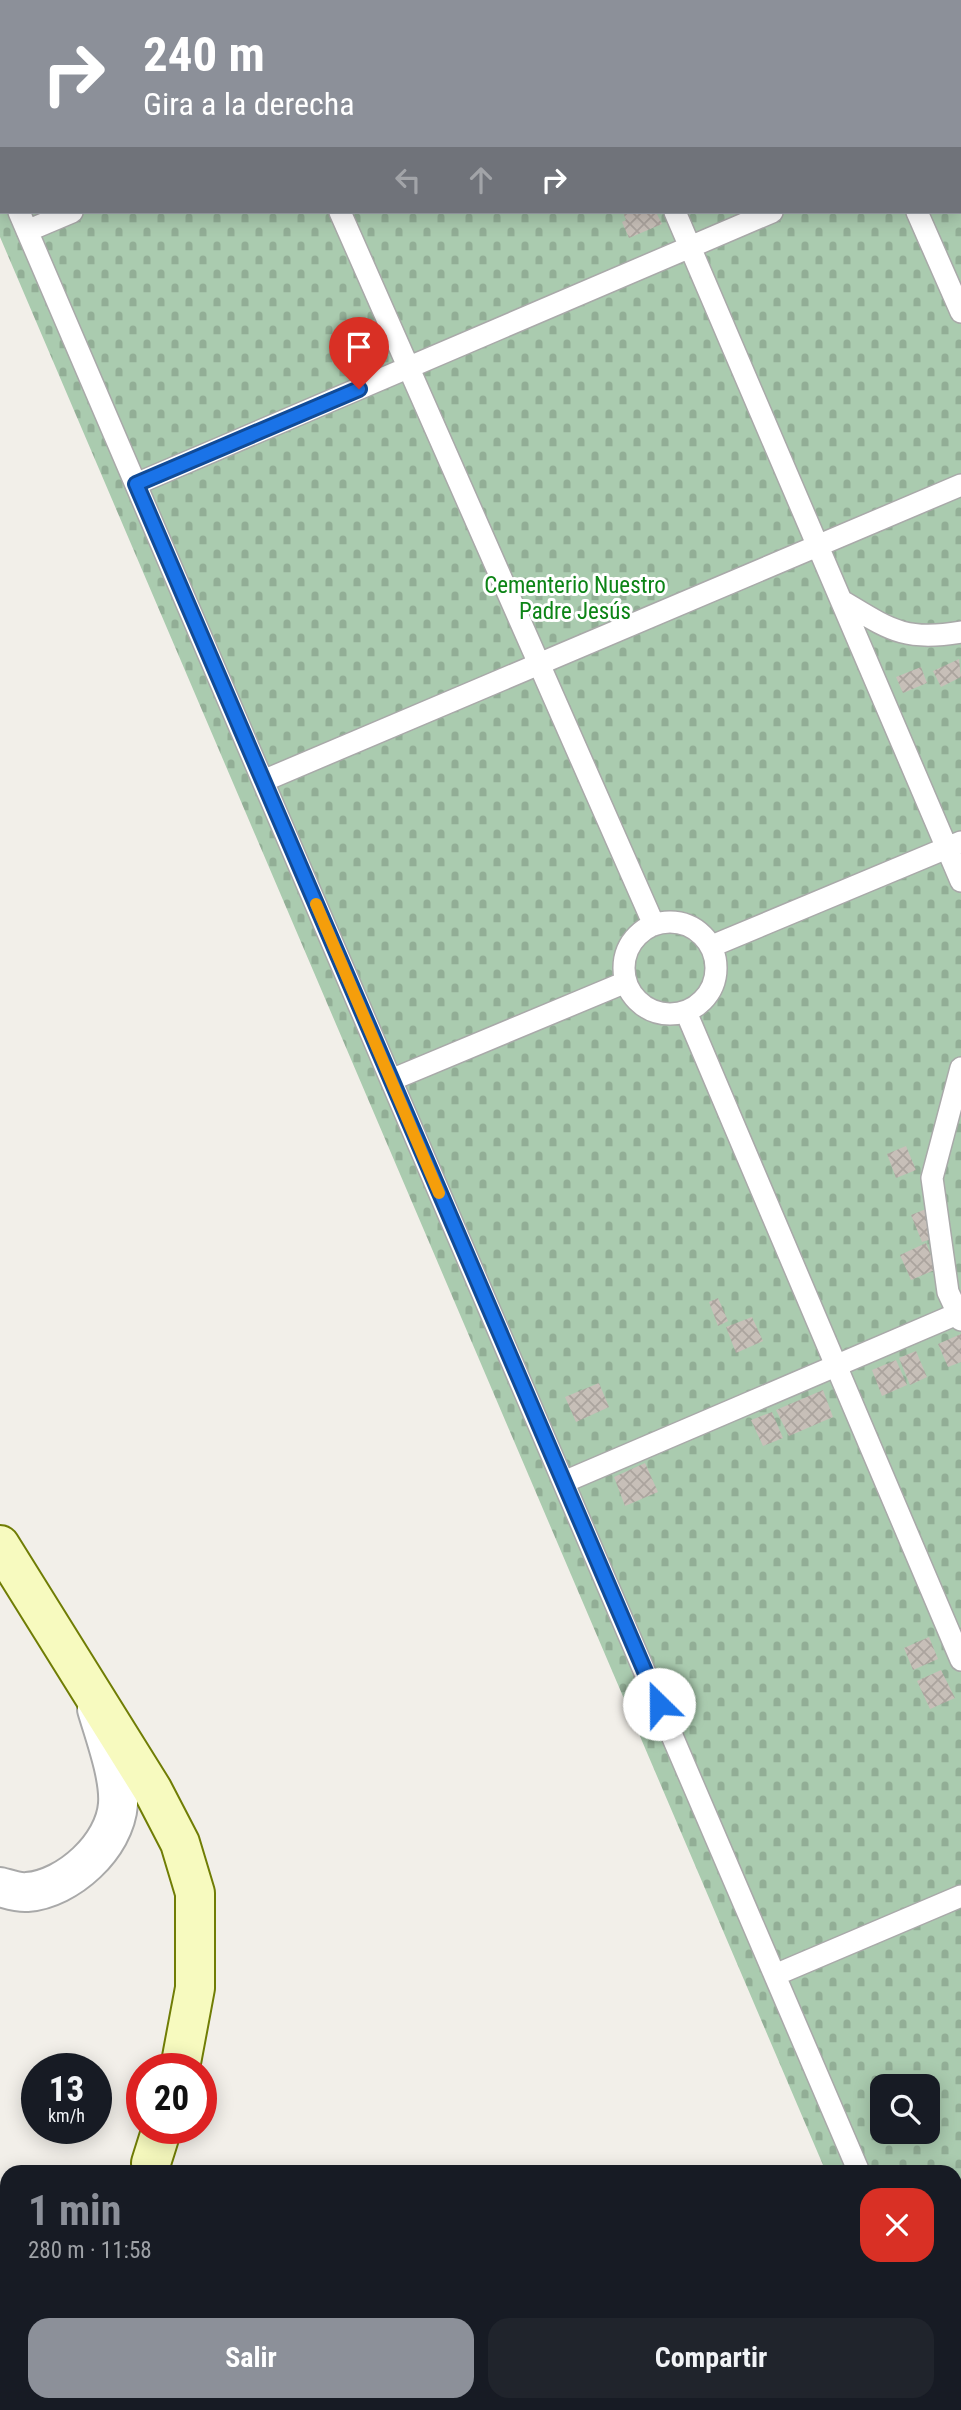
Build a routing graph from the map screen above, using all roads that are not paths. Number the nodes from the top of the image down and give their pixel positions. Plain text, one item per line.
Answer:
1 (61, 214) edge
2 (341, 214) edge
3 (676, 214) edge
4 (767, 214) edge
5 (918, 214) edge
6 (23, 221) edge
7 (690, 247) junction
8 (961, 312) edge
9 (409, 368) junction
10 (136, 484) junction
11 (961, 485) edge
12 (818, 545) junction
13 (842, 601) junction
14 (961, 632) edge
15 (540, 664) junction
16 (263, 781) junction
17 (954, 845) edge
18 (961, 881) edge
19 (654, 925) junction
20 (712, 946) junction
21 (626, 982) junction
22 (686, 1012) junction
23 (961, 1068) edge
24 (391, 1080) junction
25 (959, 1317) edge
26 (836, 1366) junction
27 (564, 1482) junction
28 (0, 1545) edge
29 (961, 1660) edge
30 (93, 1694) junction
31 (0, 1887) edge
32 (961, 1896) edge
33 (775, 1975) junction
34 (183, 2053) edge
35 (856, 2165) edge

1 - 6 lane
2 - 9 lane
3 - 7 lane
4 - 7 lane
5 - 8 lane
6 - 10 lane
7 - 9 lane
7 - 12 lane
9 - 10 lane
9 - 15 lane
10 - 16 lane
11 - 12 lane
12 - 13 lane
12 - 15 lane
13 - 14 lane
13 - 17 lane
15 - 16 lane
15 - 19 lane
16 - 24 lane
17 - 18 lane
17 - 20 lane
19 - 20 lane
19 - 21 lane
20 - 22 lane
21 - 22 lane
21 - 24 lane
22 - 26 lane
23 - 25 lane
24 - 27 lane
25 - 26 lane
26 - 27 lane
26 - 29 lane
27 - 33 lane
28 - 30 street
30 - 31 street
30 - 34 street
32 - 33 lane
33 - 35 lane

